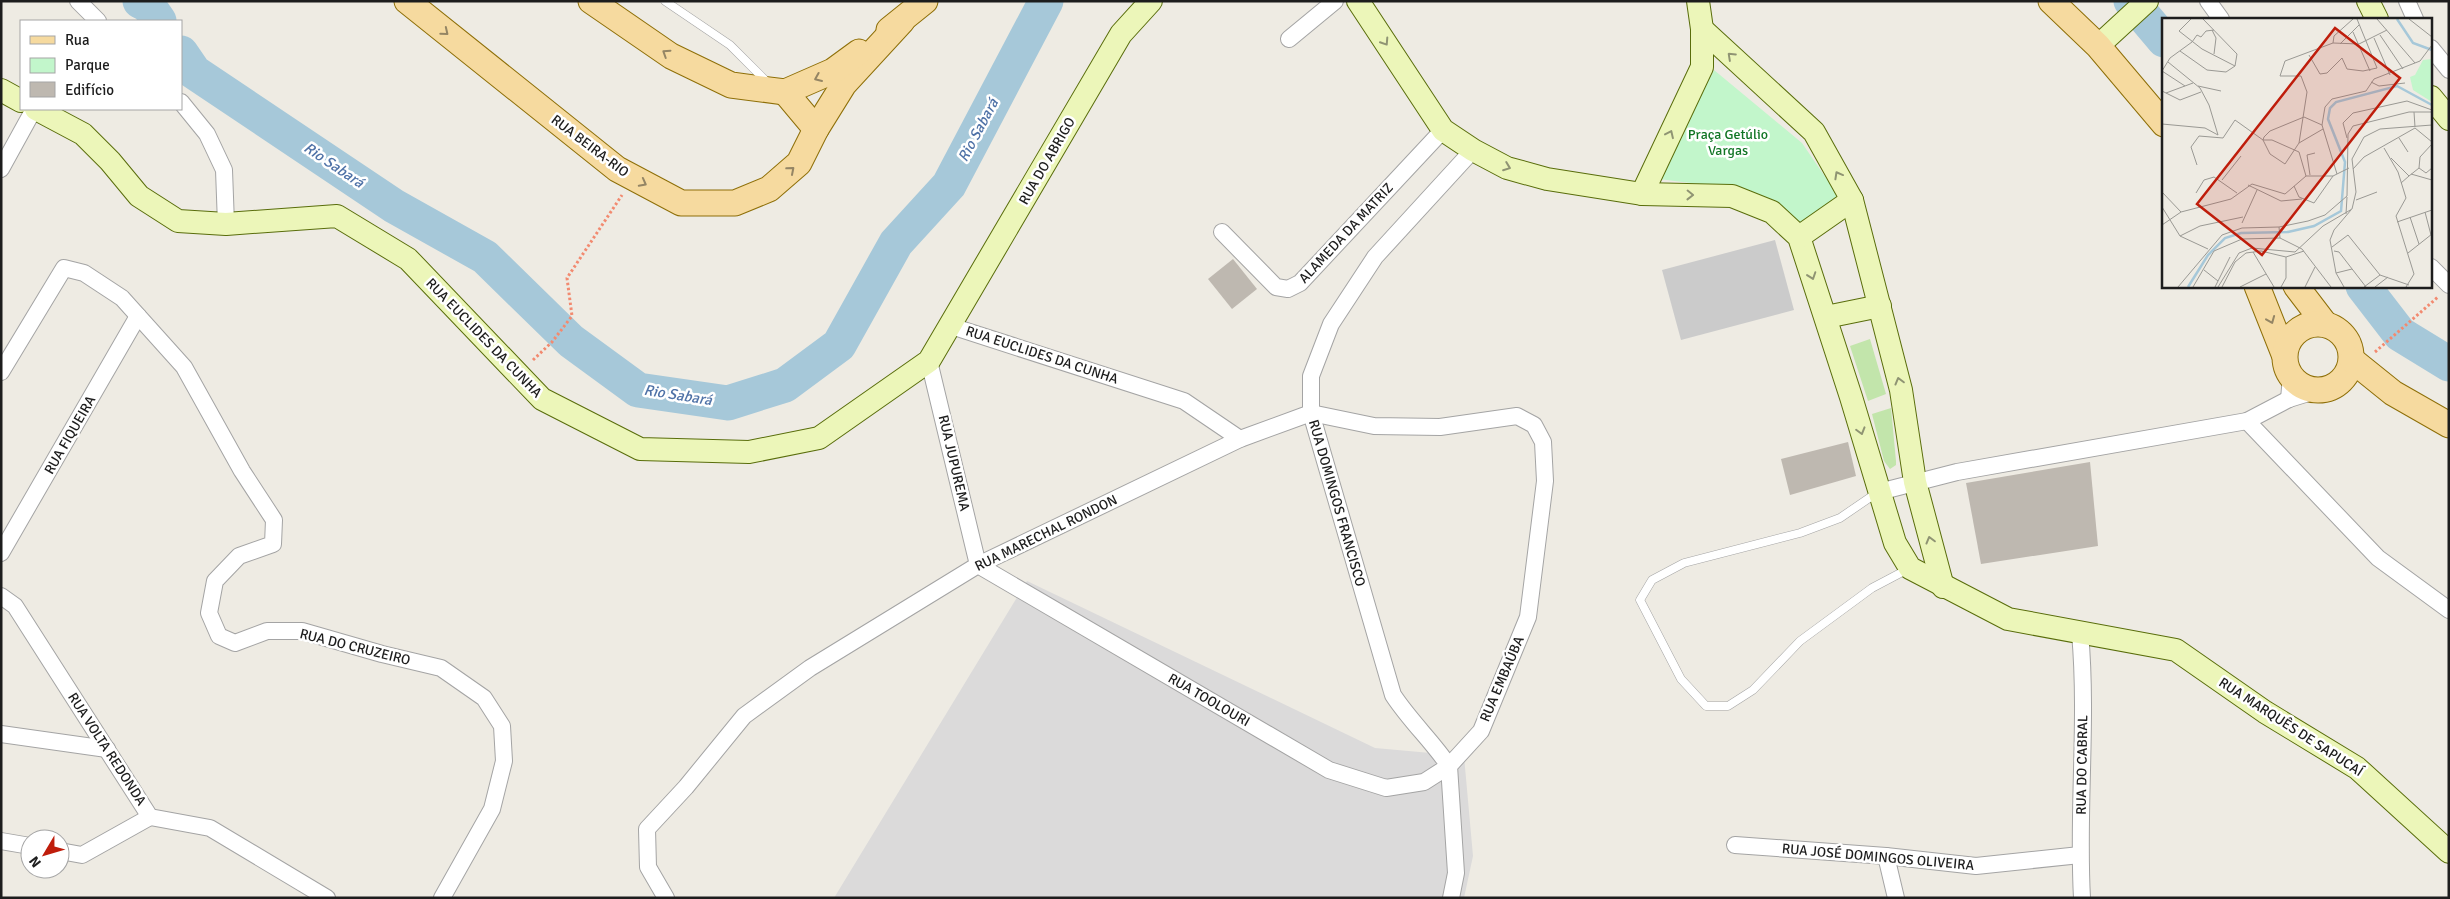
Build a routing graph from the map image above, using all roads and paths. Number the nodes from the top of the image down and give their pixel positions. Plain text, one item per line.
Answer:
1 (78, 1) edge
2 (407, 1) edge
3 (590, 1) edge
4 (665, 1) edge
5 (925, 1) edge
6 (1151, 1) edge
7 (1335, 1) edge
8 (1358, 1) edge
9 (1698, 1) edge
10 (2051, 1) edge
11 (2147, 1) edge
12 (2208, 1) edge
13 (2368, 1) edge
14 (2407, 1) edge
15 (2220, 18) edge
16 (2376, 18) edge
17 (2415, 18) edge
18 (97, 20) edge
19 (902, 21) junction
20 (1702, 29) junction
21 (1289, 39) dead end
22 (2098, 46) junction
23 (2432, 49) edge
24 (2449, 70) edge
25 (1, 90) edge
26 (780, 91) junction
27 (2432, 98) edge
28 (20, 100) edge
29 (182, 103) edge
30 (34, 110) edge
31 (37, 110) edge
32 (2449, 119) edge
33 (2162, 122) edge
34 (816, 129) junction
35 (1443, 130) junction
36 (1473, 150) junction
37 (1, 169) edge
38 (634, 178) junction
39 (1642, 194) junction
40 (1852, 200) junction
41 (226, 224) junction
42 (1222, 232) dead end
43 (1799, 237) junction
44 (2432, 268) edge
45 (2449, 285) edge
46 (2258, 288) edge
47 (2298, 288) edge
48 (2434, 301) dead end
49 (1880, 306) junction
50 (138, 316) junction
51 (1826, 317) junction
52 (950, 326) junction
53 (2350, 341) junction
54 (2284, 354) junction
55 (929, 361) junction
56 (1, 372) edge
57 (518, 374) junction
58 (2340, 383) junction
59 (2290, 388) junction
60 (2394, 392) junction
61 (1311, 413) junction
62 (2247, 421) junction
63 (2449, 425) edge
64 (1240, 439) junction
65 (1915, 482) junction
66 (1879, 492) junction
67 (1, 553) edge
68 (978, 565) junction
69 (1910, 568) junction
70 (1943, 587) junction
71 (1, 596) edge
72 (2449, 610) edge
73 (2080, 633) junction
74 (1, 734) edge
75 (107, 749) junction
76 (1449, 766) junction
77 (150, 817) junction
78 (1, 841) edge
79 (20, 844) edge
80 (1735, 845) dead end
81 (2449, 852) edge
82 (70, 853) edge
83 (2080, 855) junction
84 (1886, 856) junction
85 (327, 898) edge
86 (442, 898) edge
87 (666, 898) edge
88 (1451, 898) edge
89 (1896, 898) edge
90 (2082, 898) edge

1 - 18 street
2 -> 38 main road, RUA BEIRA-RIO
26 -> 3 main road
4 - 26 lane
5 - 19 main road
6 - 52 main road, RUA DO ABRIGO
7 - 21 street
8 -> 35 main road
9 - 20 main road
10 - 22 main road
11 - 22 main road
12 - 15 street
13 - 16 main road
14 - 17 street
19 -> 26 main road
19 - 34 main road, RUA BEIRA-RIO
39 -> 20 main road
40 -> 20 main road
22 - 33 main road
23 - 24 street
25 - 28 main road
26 - 34 main road
27 - 32 main road
29 - 41 street
30 - 37 street
31 - 41 main road, RUA EUCLIDES DA CUNHA
38 -> 34 main road, RUA BEIRA-RIO
35 - 36 main road
35 - 42 street, ALAMEDA DA MATRIZ
36 -> 39 main road
36 - 61 street, RUA DOMINGOS FRANCISCO
38 - 57 path
39 -> 43 main road
40 - 43 main road
40 - 49 main road
41 - 57 main road, RUA EUCLIDES DA CUNHA
43 -> 51 main road
44 - 45 street
46 -> 54 main road
47 - 53 main road
48 - 53 path
49 - 51 main road
65 -> 49 main road
50 - 56 street, RUA DO CRUZEIRO
50 - 67 street, RUA FIQUEIRA
50 - 86 street, RUA DO CRUZEIRO
51 -> 66 main road
52 - 55 main road, RUA EUCLIDES DA CUNHA
52 - 64 street, RUA EUCLIDES DA CUNHA
53 - 54 main road
53 - 58 main road
53 - 60 main road
54 - 59 main road
55 - 57 main road, RUA EUCLIDES DA CUNHA
55 - 68 street, RUA JUPUREMA
58 - 59 main road
58 - 60 main road
59 - 62 street
60 - 63 main road
61 - 64 street, RUA MARECHAL RONDON
61 - 76 street, RUA DOMINGOS FRANCISCO
61 - 76 street, RUA EMBAÚBA
62 - 65 street
62 - 72 street
64 - 68 street, RUA MARECHAL RONDON
65 - 66 street
70 -> 65 main road
66 - 69 main road
66 - 69 lane
68 - 76 street, RUA TOOLOURI
68 - 87 street, RUA MARECHAL RONDON
69 - 70 main road
70 - 73 main road, RUA MARQUÊS DE SAPUCAÍ
71 - 75 street, RUA VOLTA REDONDA
73 - 81 main road, RUA MARQUÊS DE SAPUCAÍ
73 - 83 street, RUA DO CABRAL
74 - 75 street
75 - 77 street, RUA VOLTA REDONDA
76 - 88 street
77 - 82 street
77 - 85 street, RUA VOLTA REDONDA
78 - 79 street
80 - 84 street, RUA JOSÉ DOMINGOS OLIVEIRA
83 - 84 street, RUA JOSÉ DOMINGOS OLIVEIRA
83 - 90 street, RUA DO CABRAL
84 - 89 street

